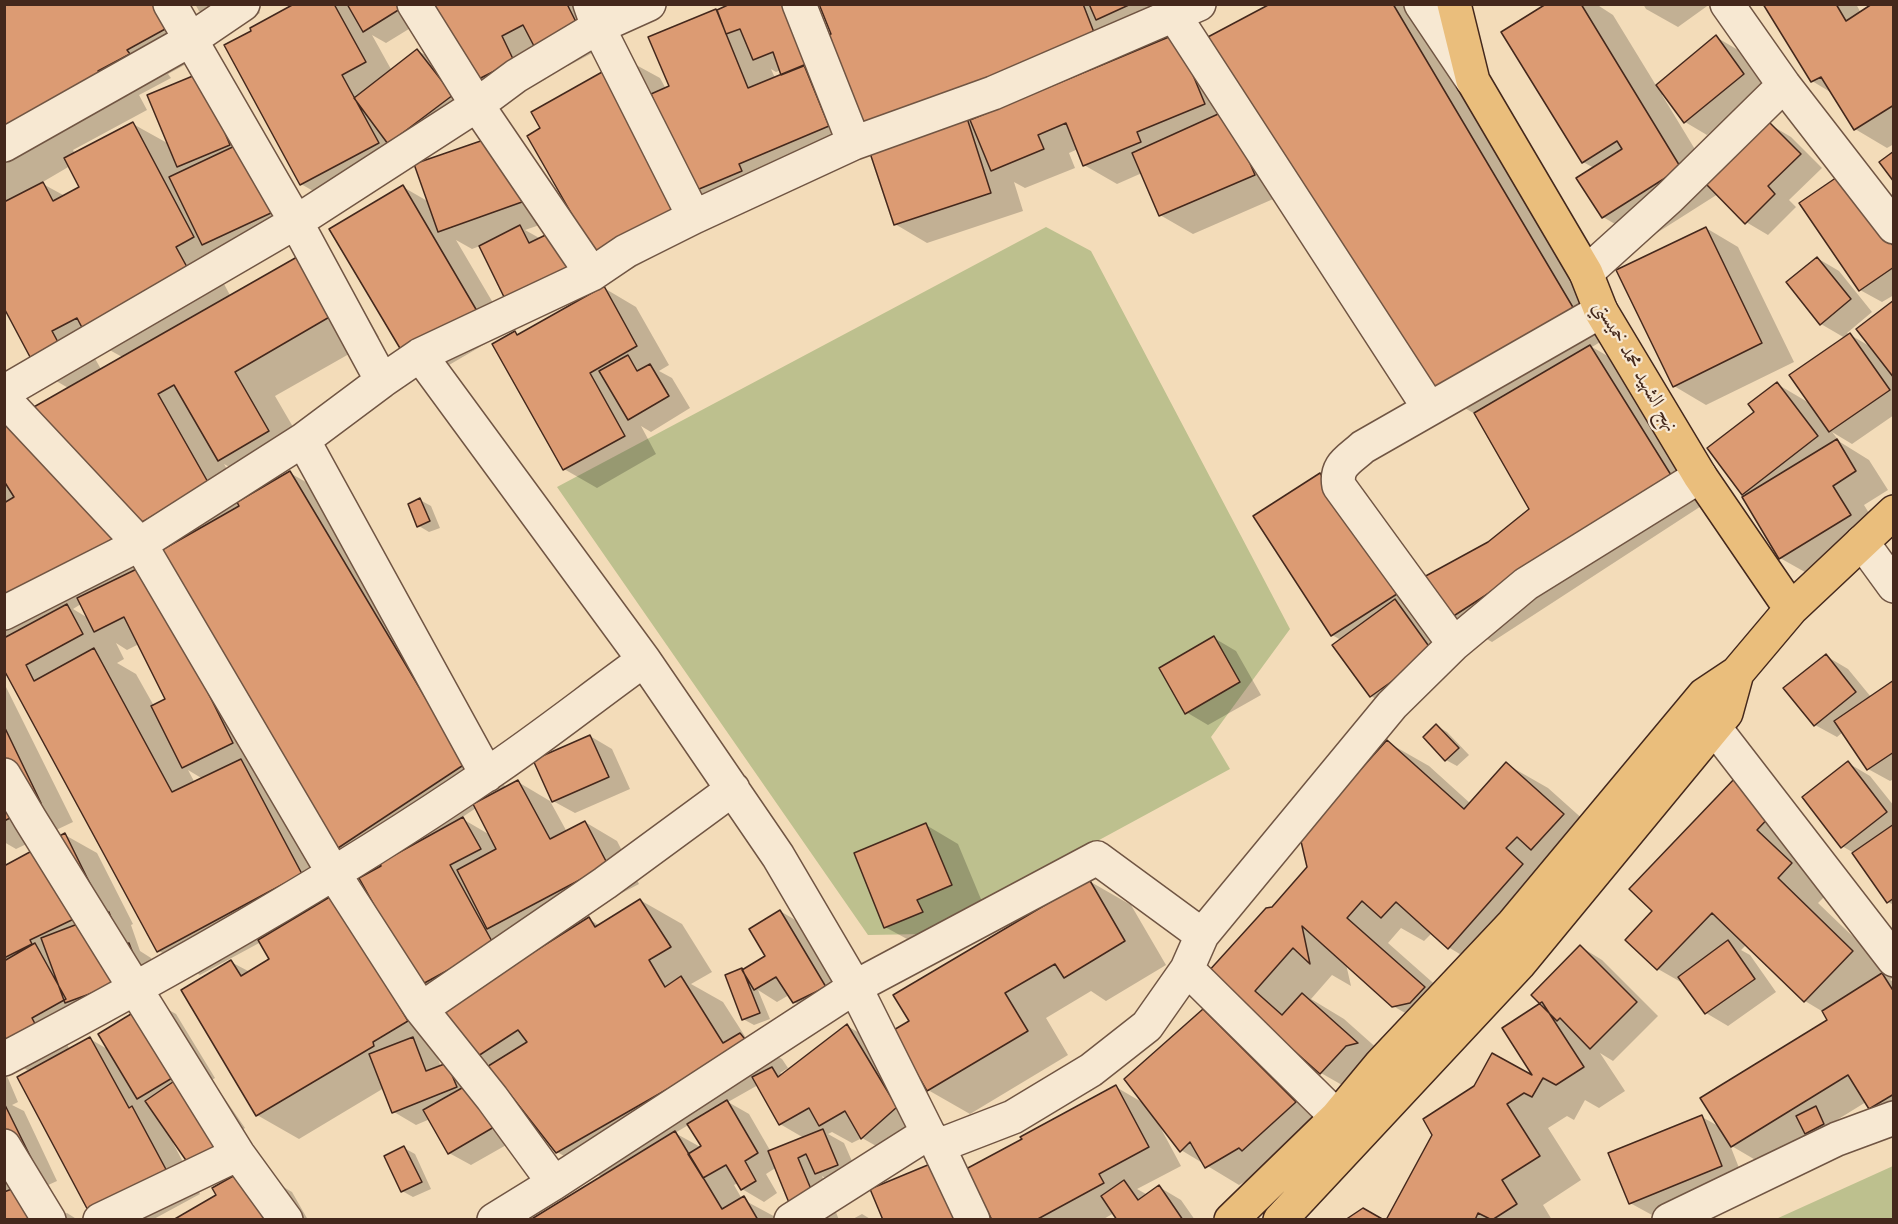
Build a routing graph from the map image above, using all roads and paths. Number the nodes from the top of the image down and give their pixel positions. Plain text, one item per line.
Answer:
1 (170, 4) edge
2 (243, 4) edge
3 (414, 4) edge
4 (649, 4) edge
5 (799, 4) edge
6 (1421, 4) edge
7 (1454, 4) edge
8 (1727, 4) edge
9 (1186, 10) edge
10 (594, 16) edge
11 (190, 40) junction
12 (1473, 81) junction
13 (1784, 85) junction
14 (477, 105) junction
15 (854, 143) junction
16 (4, 145) edge
17 (694, 218) junction
18 (296, 222) junction
19 (1893, 226) edge
20 (1587, 273) junction
21 (592, 274) junction
22 (1600, 311) junction
23 (420, 355) junction
24 (382, 381) junction
25 (4, 393) edge
26 (4, 399) edge
27 (1429, 408) junction
28 (303, 440) junction
29 (1700, 476) junction
30 (1893, 512) edge
31 (1862, 542) junction
32 (140, 544) junction
33 (1893, 586) edge
34 (1791, 609) junction
35 (4, 614) edge
36 (1454, 644) junction
37 (644, 660) junction
38 (1737, 673) junction
39 (1714, 727) junction
40 (4, 775) edge
41 (487, 775) junction
42 (733, 789) junction
43 (17, 827) edge
44 (334, 874) junction
45 (1202, 935) junction
46 (1893, 960) edge
47 (1187, 969) junction
48 (855, 987) junction
49 (136, 990) junction
50 (421, 1009) junction
51 (4, 1059) edge
52 (1337, 1117) junction
53 (1893, 1118) edge
54 (933, 1139) junction
55 (4, 1146) edge
56 (238, 1154) junction
57 (554, 1183) junction
58 (49, 1220) edge
59 (100, 1220) edge
60 (286, 1220) edge
61 (494, 1220) edge
62 (790, 1220) edge
63 (973, 1220) edge
64 (1231, 1220) edge
65 (1280, 1220) edge
66 (1669, 1220) edge

1 - 11 street
2 - 11 street
3 - 14 street
4 - 10 street
5 - 15 street
6 - 12 street
7 - 12 main road, نهج الشهيد محمد خميستي
8 - 13 street
9 - 15 street
9 - 27 street
10 - 14 street
10 - 17 street
11 - 16 street
11 - 18 street
12 - 20 main road, نهج الشهيد محمد خميستي
13 - 19 street
13 - 20 street
14 - 18 street
14 - 21 street
15 - 17 street
17 - 21 street
18 - 24 street
18 - 25 street
20 - 22 main road, نهج الشهيد محمد خميستي
21 - 23 street
22 - 27 street
22 - 29 main road, نهج الشهيد محمد خميستي
23 - 24 street
23 - 37 street
24 - 28 street
26 - 32 street
27 - 36 street
28 - 32 street
28 - 41 street
29 - 34 main road, نهج الشهيد محمد خميستي
29 - 36 street
30 - 31 main road
31 - 33 street
31 - 34 main road
32 - 35 street
32 - 44 street
34 - 38 main road
36 - 45 street
37 - 41 street
37 - 42 street
38 - 39 main road
38 - 52 main road
39 - 46 street
39 - 65 main road
40 - 43 street
41 - 44 street
42 - 48 street
42 - 50 street
43 - 49 street
44 - 49 street
44 - 50 street
45 - 47 street
45 - 48 street
47 - 52 street
47 - 54 street
48 - 54 street
48 - 57 street
49 - 51 street
49 - 56 street
50 - 57 street
52 - 64 main road
53 - 66 street
54 - 62 street
54 - 63 street
55 - 58 street
56 - 59 street
56 - 60 street
57 - 61 street

